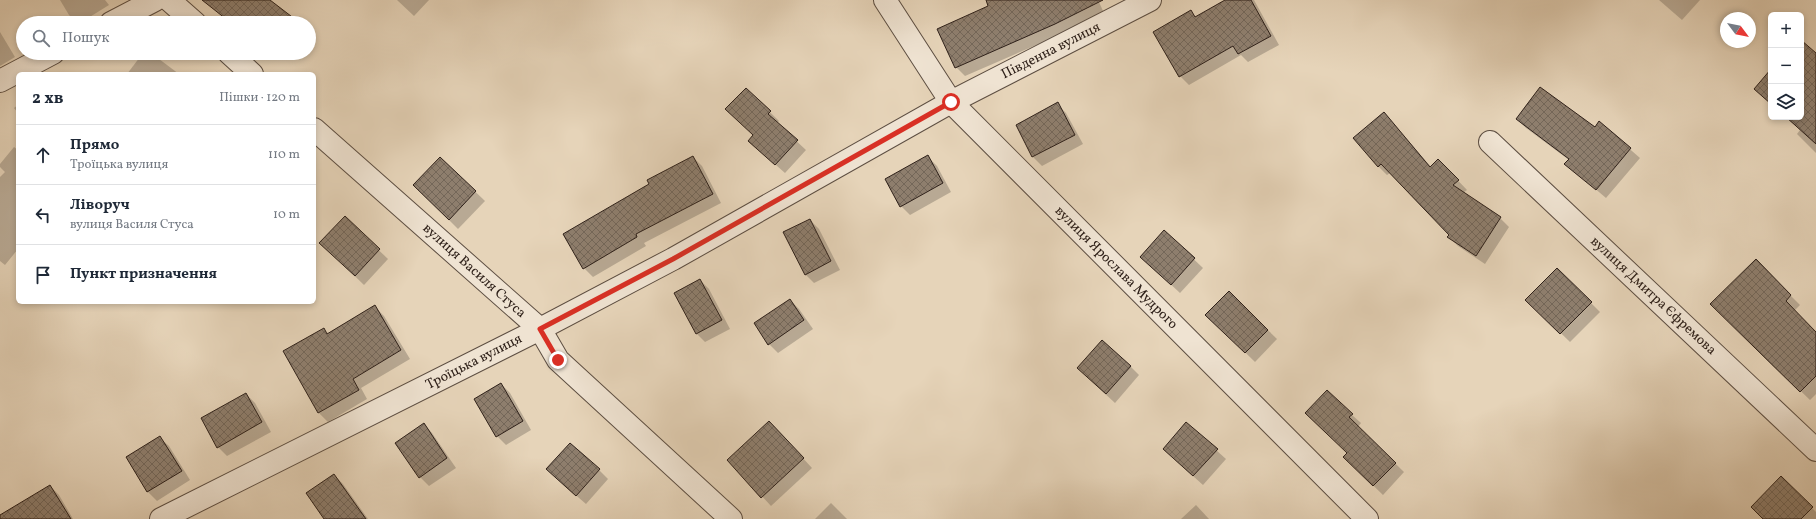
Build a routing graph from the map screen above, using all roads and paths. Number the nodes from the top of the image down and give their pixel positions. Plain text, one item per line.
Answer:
1 (155, 0) edge
2 (169, 0) edge
3 (885, 0) edge
4 (1150, 0) edge
5 (124, 16) edge
6 (187, 16) edge
7 (40, 60) edge
8 (237, 60) edge
9 (17, 72) edge
10 (250, 72) edge
11 (16, 73) edge
12 (0, 81) edge
13 (951, 102) junction
14 (316, 131) edge
15 (1490, 142) dead end
16 (540, 329) junction
17 (1816, 450) edge
18 (161, 519) edge
19 (731, 519) edge
20 (1367, 519) edge

1 - 5 street
2 - 6 street
3 - 13 street, вулиця Ярослава Мудрого
4 - 13 street, Південна вулиця
7 - 9 street
8 - 10 street
11 - 12 street
13 - 16 street, Троїцька вулиця
13 - 20 street, вулиця Ярослава Мудрого
14 - 16 street, вулиця Василя Стуса
15 - 17 street, вулиця Дмитра Єфремова
16 - 18 street, Троїцька вулиця
16 - 19 street, вулиця Василя Стуса

